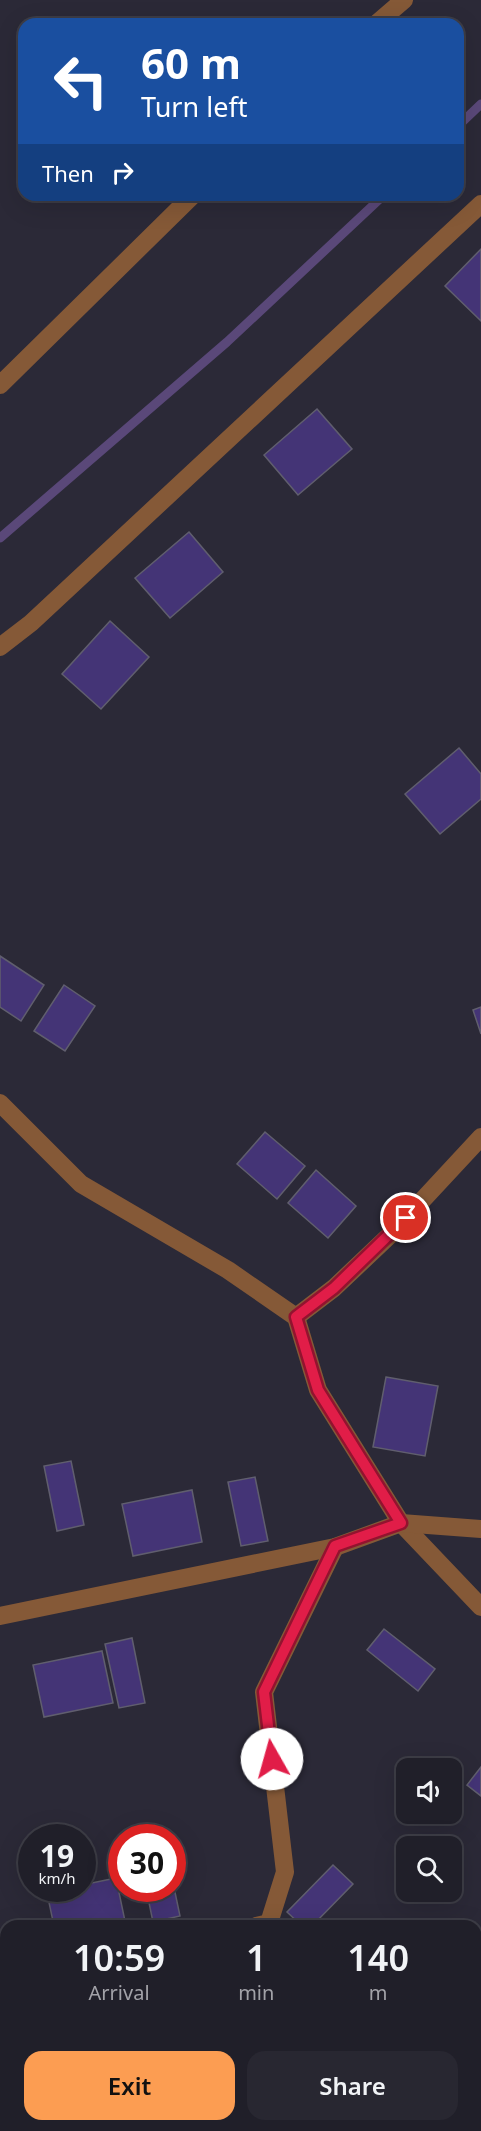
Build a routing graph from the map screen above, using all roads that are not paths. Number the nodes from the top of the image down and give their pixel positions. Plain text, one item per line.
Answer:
1 (404, 0) edge
2 (383, 18) edge
3 (188, 201) edge
4 (481, 204) edge
5 (0, 385) edge
6 (0, 647) edge
7 (0, 1103) edge
8 (481, 1137) edge
9 (296, 1317) junction
10 (401, 1523) junction
11 (481, 1529) edge
12 (335, 1546) junction
13 (481, 1607) edge
14 (0, 1616) edge
15 (270, 1920) edge

1 - 2 street
3 - 5 street
4 - 6 street
7 - 9 street
8 - 9 street
9 - 10 street
10 - 11 street
10 - 12 street
10 - 13 street
12 - 14 street
12 - 15 street

